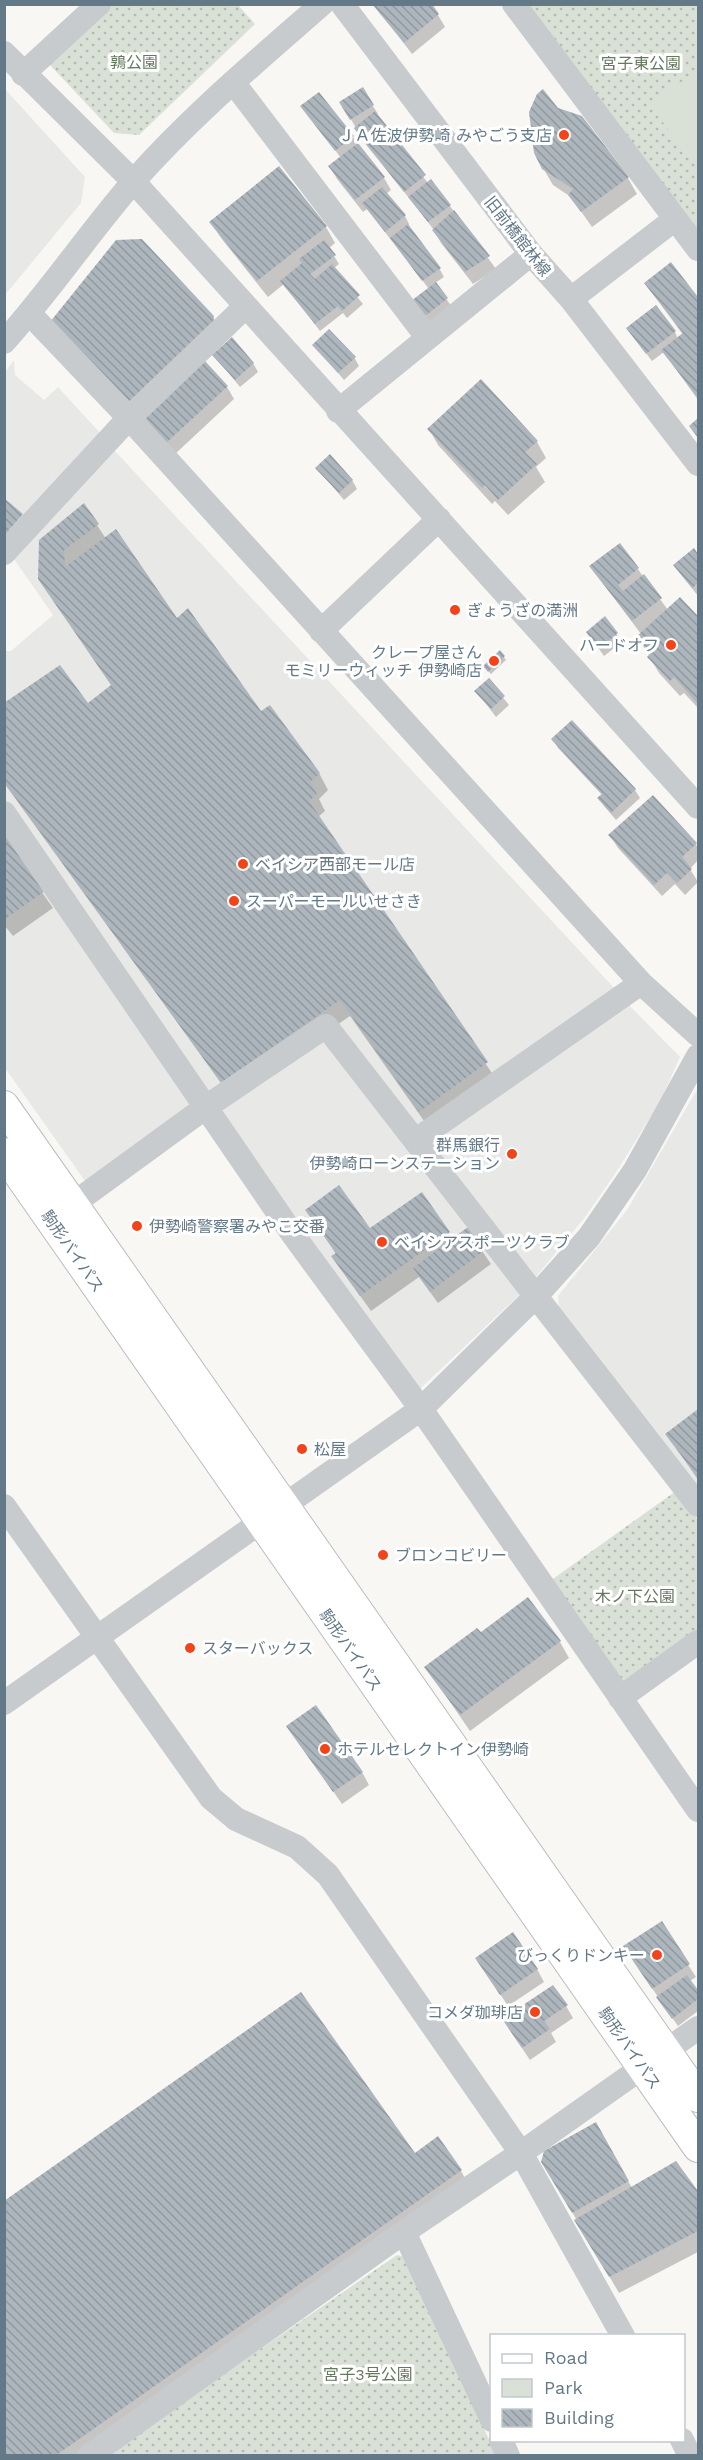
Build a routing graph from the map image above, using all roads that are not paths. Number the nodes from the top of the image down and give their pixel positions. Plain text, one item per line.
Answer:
1 (99, 4) edge
2 (322, 4) edge
3 (342, 4) edge
4 (514, 4) edge
5 (4, 53) edge
6 (23, 74) junction
7 (233, 82) junction
8 (134, 182) junction
9 (675, 219) junction
10 (699, 249) edge
11 (531, 254) junction
12 (570, 299) junction
13 (245, 307) junction
14 (30, 314) junction
15 (428, 337) junction
16 (4, 342) edge
17 (338, 411) junction
18 (129, 418) junction
19 (699, 464) edge
20 (439, 519) junction
21 (4, 553) edge
22 (321, 631) junction
23 (699, 807) edge
24 (4, 813) edge
25 (641, 983) junction
26 (699, 1035) edge
27 (699, 1056) edge
28 (4, 1106) edge
29 (206, 1107) junction
30 (416, 1140) junction
31 (7, 1162) edge
32 (73, 1204) junction
33 (537, 1295) junction
34 (421, 1408) junction
35 (285, 1504) junction
36 (699, 1505) edge
37 (4, 1506) edge
38 (262, 1522) junction
39 (96, 1639) junction
40 (699, 1642) edge
41 (620, 1698) junction
42 (4, 1703) edge
43 (699, 1810) edge
44 (699, 2028) edge
45 (655, 2058) junction
46 (699, 2097) edge
47 (699, 2146) edge
48 (521, 2153) junction
49 (404, 2232) junction
50 (622, 2334) edge
51 (490, 2416) edge
52 (502, 2442) edge
53 (683, 2442) edge
54 (89, 2456) edge
55 (508, 2456) edge
56 (690, 2456) edge

1 - 6 street
2 - 7 street
3 - 11 street, 旧前橋館林線
4 - 9 street
5 - 6 street
6 - 8 street
7 - 8 street
7 - 15 street
8 - 13 street
8 - 14 street
9 - 10 street
9 - 12 street
11 - 12 street, 旧前橋館林線
11 - 15 street
12 - 19 street, 旧前橋館林線
13 - 17 street
13 - 18 street
14 - 16 street
14 - 18 street
15 - 17 street
17 - 20 street
18 - 21 street
18 - 22 street
20 - 22 street
20 - 23 street
22 - 25 street
24 - 29 street
25 - 26 street
25 - 30 street
27 - 33 street
28 - 32 main road, 駒形バイパス
29 - 30 street
29 - 32 street
29 - 34 street
30 - 33 street
31 - 38 main road, 駒形バイパス
32 - 35 main road, 駒形バイパス
33 - 34 street
33 - 36 street
34 - 35 street
34 - 41 street
35 - 38 street
35 - 45 main road, 駒形バイパス
37 - 39 street
38 - 39 street
38 - 45 main road, 駒形バイパス
39 - 42 street
39 - 48 street
40 - 41 street
41 - 43 street
44 - 45 street
45 - 46 main road, 駒形バイパス
45 - 47 main road, 駒形バイパス
45 - 48 street
48 - 49 street
48 - 50 street
49 - 51 street
49 - 54 street
52 - 55 street
53 - 56 street

